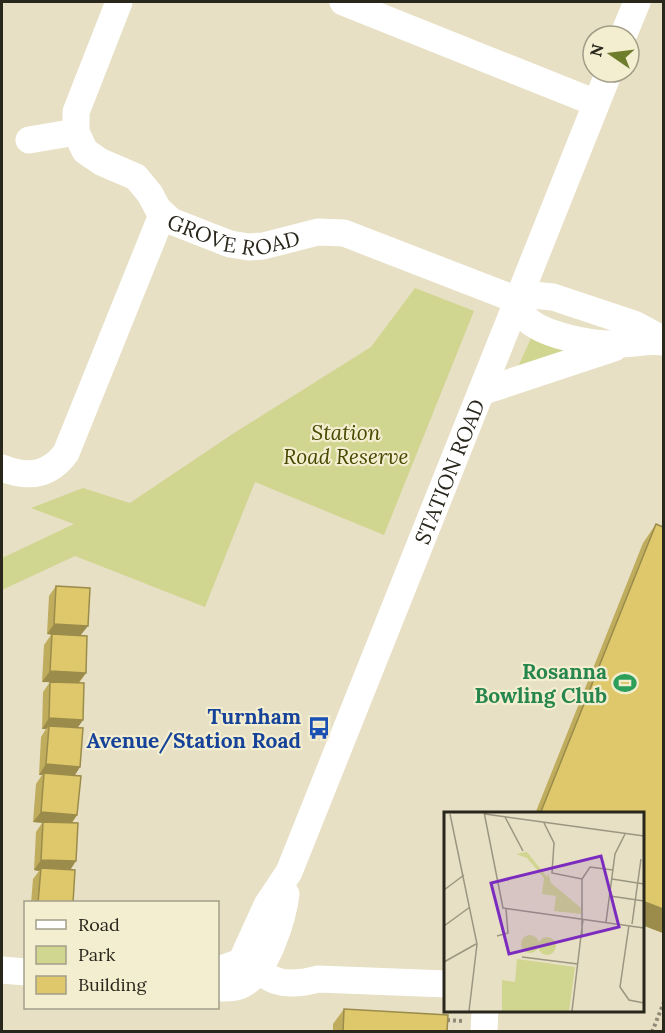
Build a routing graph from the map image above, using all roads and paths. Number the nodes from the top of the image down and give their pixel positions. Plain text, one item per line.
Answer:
1 (119, 2) edge
2 (343, 2) edge
3 (637, 2) edge
4 (380, 8) edge
5 (628, 24) edge
6 (604, 84) edge
7 (597, 103) junction
8 (76, 132) junction
9 (29, 140) dead end
10 (162, 215) junction
11 (517, 300) junction
12 (663, 341) edge
13 (627, 344) junction
14 (481, 392) junction
15 (2, 468) edge
16 (240, 969) edge
17 (2, 970) edge
18 (24, 972) edge
19 (444, 984) edge
20 (663, 1002) edge
21 (485, 1012) edge
22 (484, 1032) edge
23 (652, 1032) edge

1 - 8 street
2 - 4 street
3 - 5 street
4 - 7 street
6 - 7 street, STATION ROAD
7 - 11 street, STATION ROAD
8 - 9 street
8 - 10 street
10 - 11 street, GROVE ROAD
10 - 15 street, GROVE ROAD
11 - 12 street, GROVE ROAD
11 - 13 street, GROVE ROAD
11 - 14 street, STATION ROAD
12 - 13 street, GROVE ROAD
13 - 14 street
14 - 16 street, STATION ROAD
16 - 19 street
17 - 18 street
20 - 23 path
21 - 22 street

